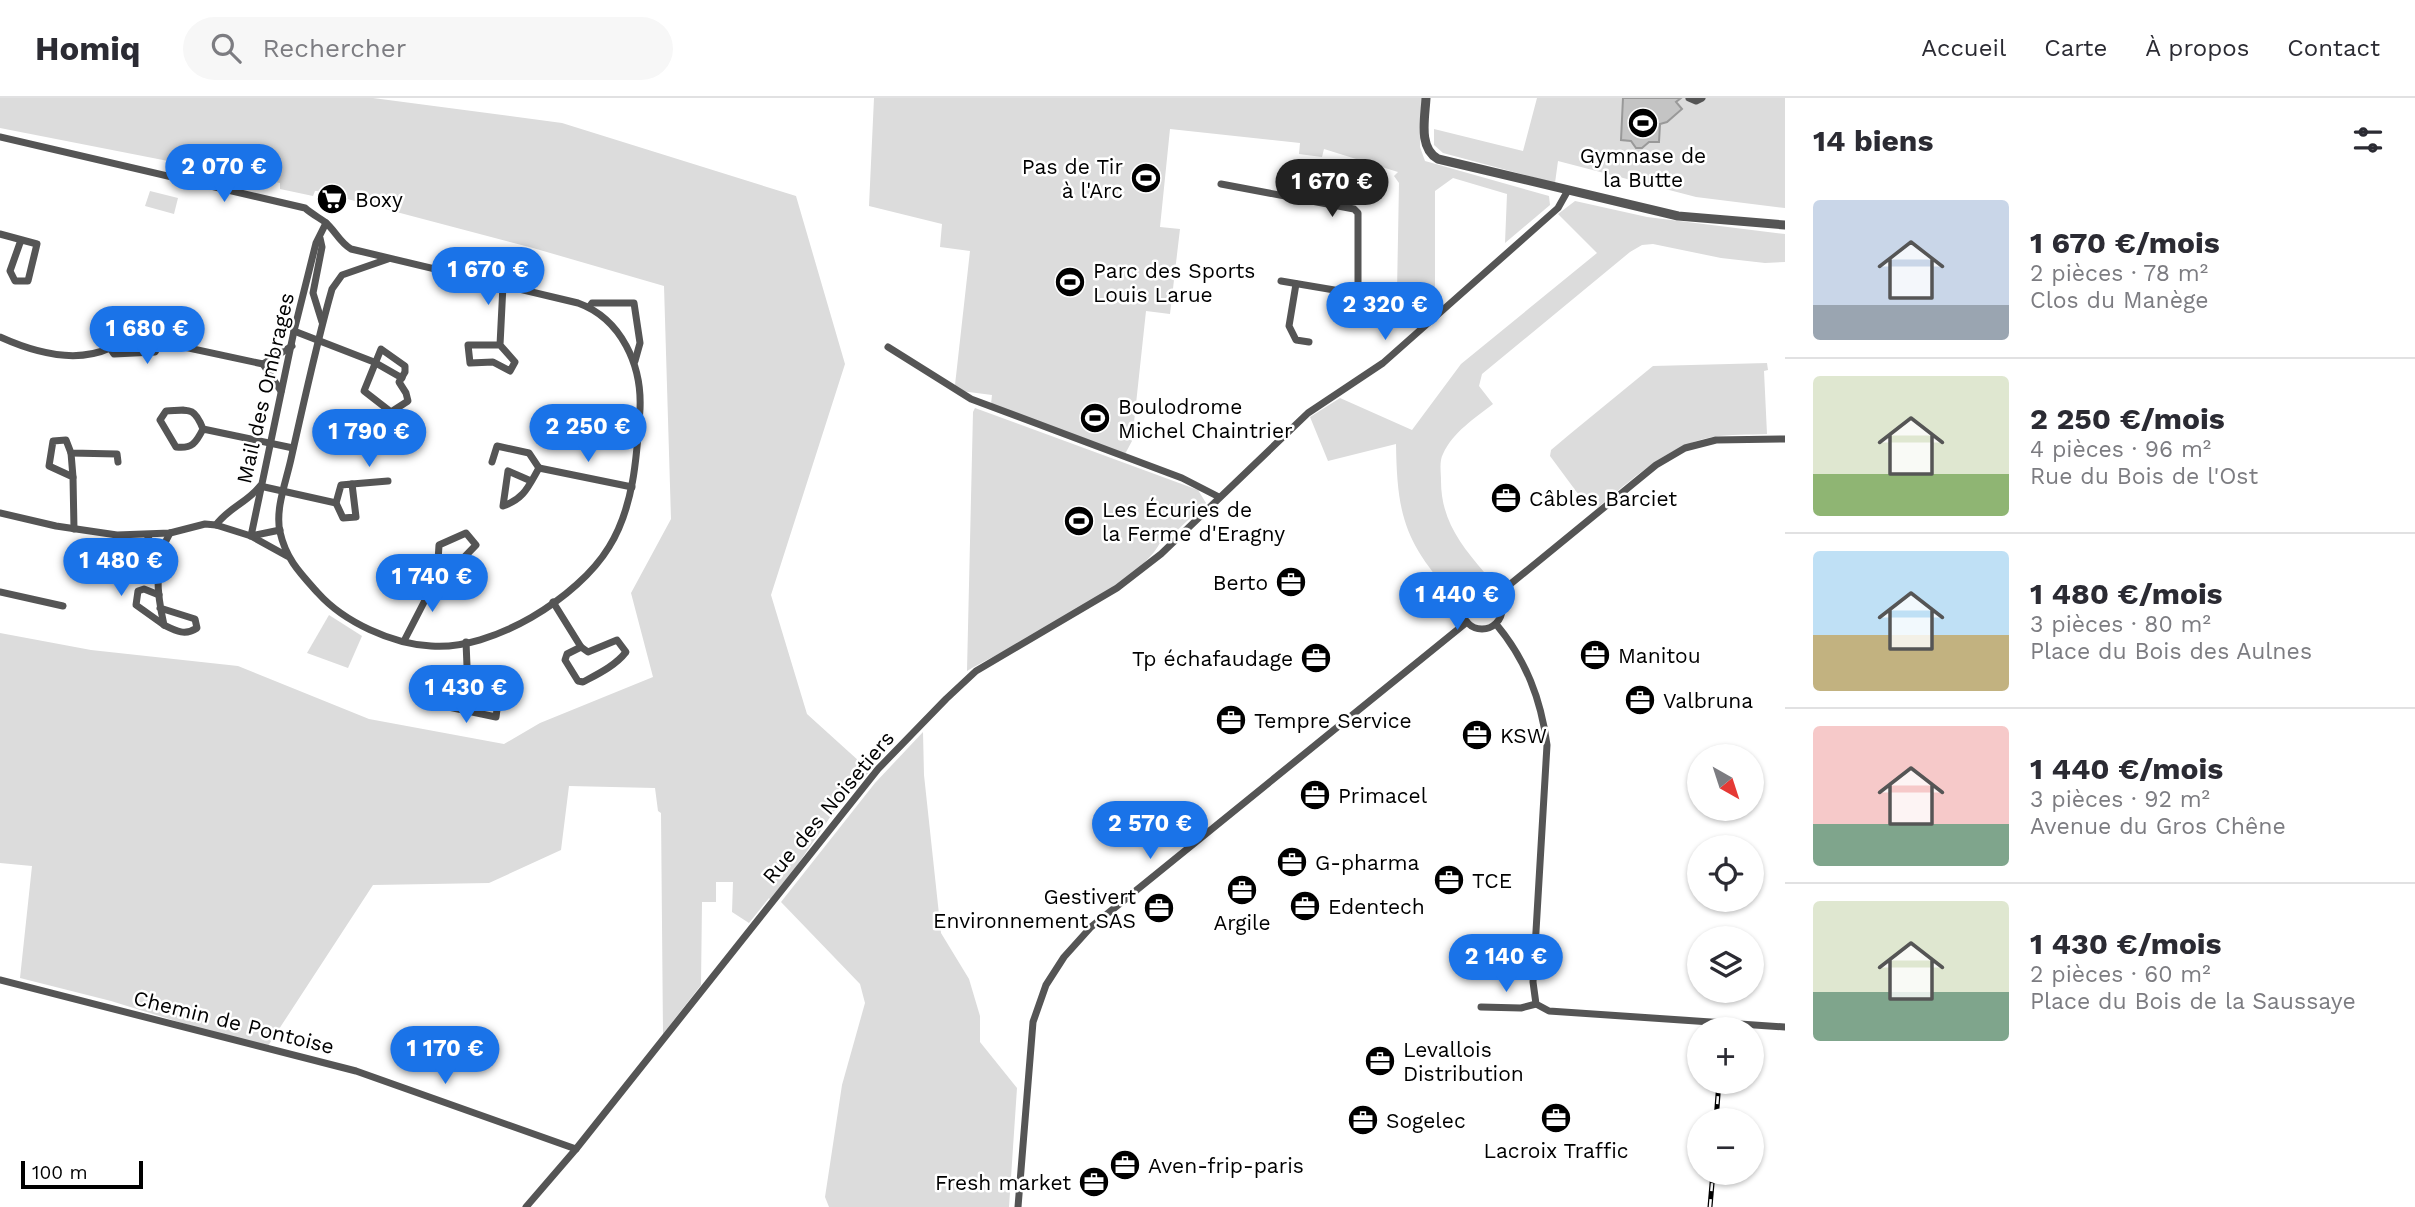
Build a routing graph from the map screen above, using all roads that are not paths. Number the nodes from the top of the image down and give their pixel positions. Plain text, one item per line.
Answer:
1 (1426, 98) edge
2 (1689, 98) edge
3 (1702, 98) edge
4 (0, 137) edge
5 (1220, 184) dead end
6 (1567, 192) junction
7 (326, 223) junction
8 (1785, 225) edge
9 (0, 234) edge
10 (320, 238) junction
11 (21, 240) junction
12 (388, 259) junction
13 (1281, 281) dead end
14 (1296, 284) junction
15 (503, 285) junction
16 (1358, 294) junction
17 (589, 307) junction
18 (322, 323) junction
19 (1427, 323) junction
20 (294, 331) junction
21 (0, 337) edge
22 (319, 341) junction
23 (1309, 341) dead end
24 (160, 342) junction
25 (500, 345) junction
26 (292, 346) junction
27 (888, 347) dead end
28 (110, 348) junction
29 (635, 361) junction
30 (374, 362) junction
31 (262, 364) junction
32 (402, 378) junction
33 (282, 392) junction
34 (203, 429) junction
35 (1785, 439) edge
36 (269, 443) junction
37 (293, 449) junction
38 (71, 453) junction
39 (117, 461) dead end
40 (492, 463) dead end
41 (539, 468) junction
42 (73, 477) junction
43 (388, 481) dead end
44 (531, 481) junction
45 (352, 484) junction
46 (260, 486) junction
47 (632, 487) junction
48 (284, 492) junction
49 (1219, 497) junction
50 (336, 503) junction
51 (0, 513) edge
52 (216, 525) junction
53 (74, 529) junction
54 (280, 530) junction
55 (170, 533) junction
56 (147, 535) junction
57 (251, 536) junction
58 (287, 556) junction
59 (159, 560) junction
60 (437, 577) junction
61 (0, 592) edge
62 (159, 595) junction
63 (1497, 595) junction
64 (553, 602) junction
65 (62, 606) dead end
66 (160, 608) junction
67 (1467, 622) junction
68 (1496, 624) junction
69 (164, 625) junction
70 (404, 641) junction
71 (466, 642) junction
72 (581, 647) junction
73 (468, 690) junction
74 (0, 980) edge
75 (1536, 1003) junction
76 (1481, 1007) dead end
77 (1785, 1027) edge
78 (576, 1149) junction
79 (526, 1207) edge
80 (1018, 1207) edge

1 - 6 street
2 - 3 street
4 - 7 street
5 - 16 street
6 - 8 street
6 - 19 street, Rue des Noisetiers
7 - 10 street, Mail des Ombrages
7 - 12 street
9 - 11 street
10 - 18 street
10 - 20 street, Mail des Ombrages
11 - 11 street
12 - 15 street
12 - 18 street, Mail des Ombrages
13 - 14 street
14 - 16 street
14 - 23 street
15 - 17 street
15 - 25 street
16 - 19 street
17 - 29 street
17 - 29 street
18 - 22 street, Mail des Ombrages
19 - 49 street, Rue des Noisetiers
20 - 22 street
20 - 26 street, Mail des Ombrages
21 - 28 street
22 - 30 street
22 - 37 street, Mail des Ombrages
24 - 28 street
24 - 28 street
24 - 31 street
25 - 25 street
26 - 31 street
26 - 33 street, Mail des Ombrages
27 - 49 street
29 - 47 street
30 - 32 street
30 - 32 street
30 - 32 street
31 - 33 street
33 - 36 street, Mail des Ombrages
34 - 34 street
34 - 36 street
35 - 63 street
36 - 37 street
36 - 46 street, Mail des Ombrages
37 - 48 street, Mail des Ombrages
38 - 39 street
38 - 42 street
38 - 42 street
40 - 41 street
41 - 44 street
41 - 47 street
42 - 53 street
43 - 45 street
44 - 44 street
45 - 50 street
45 - 50 street
46 - 48 street
46 - 52 street
46 - 57 street, Mail des Ombrages
47 - 64 street
48 - 50 street
48 - 54 street, Mail des Ombrages
49 - 78 street, Rue des Noisetiers
51 - 53 street
52 - 55 street
52 - 57 street
53 - 56 street
54 - 57 street
54 - 58 street, Mail des Ombrages
55 - 56 street
55 - 59 street
56 - 59 street
57 - 58 street
58 - 70 street
59 - 62 street
60 - 60 street
60 - 70 street
61 - 65 street
62 - 66 street
62 - 69 street
63 - 67 street
63 - 68 street
64 - 71 street
64 - 72 street
66 - 69 street
66 - 69 street
67 - 68 street
67 - 80 street
68 - 75 street
70 - 71 street
71 - 73 street
72 - 72 street
73 - 73 street
74 - 78 street, Chemin de Pontoise
75 - 76 street
75 - 77 street
78 - 79 street, Rue des Noisetiers

